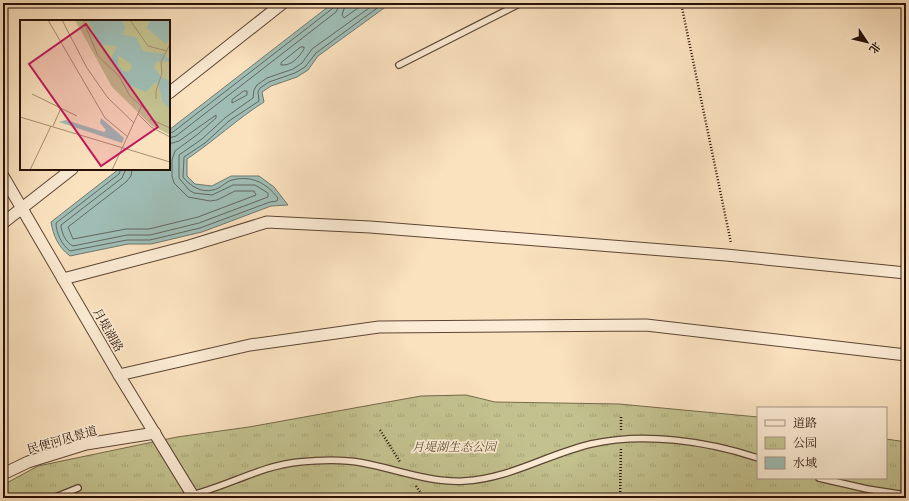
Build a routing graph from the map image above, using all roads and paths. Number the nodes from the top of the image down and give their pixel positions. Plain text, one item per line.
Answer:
1 (283, 3) edge
2 (521, 3) edge
3 (681, 3) edge
4 (514, 5) edge
5 (399, 65) dead end
6 (170, 92) edge
7 (71, 170) edge
8 (3, 176) edge
9 (22, 209) junction
10 (3, 223) edge
11 (734, 255) junction
12 (906, 273) edge
13 (63, 279) junction
14 (906, 355) edge
15 (119, 375) junction
16 (621, 415) dead end
17 (155, 433) junction
18 (621, 440) junction
19 (757, 458) edge
20 (3, 474) edge
21 (823, 479) edge
22 (78, 488) dead end
23 (906, 495) edge
24 (192, 496) junction
25 (53, 498) edge
26 (178, 498) edge
27 (620, 498) edge

1 - 6 street
2 - 4 lane
3 - 11 path
4 - 5 lane
7 - 9 street
8 - 9 street, 月堤湖路
9 - 10 street
9 - 13 street, 月堤湖路
11 - 12 street
11 - 13 street
13 - 15 street, 月堤湖路
14 - 15 street
15 - 17 street, 月堤湖路
16 - 18 path
17 - 20 street, 民便河风景道
17 - 24 street, 月堤湖路
18 - 19 lane
18 - 24 lane
18 - 27 path
21 - 23 lane
22 - 25 lane
24 - 26 lane

